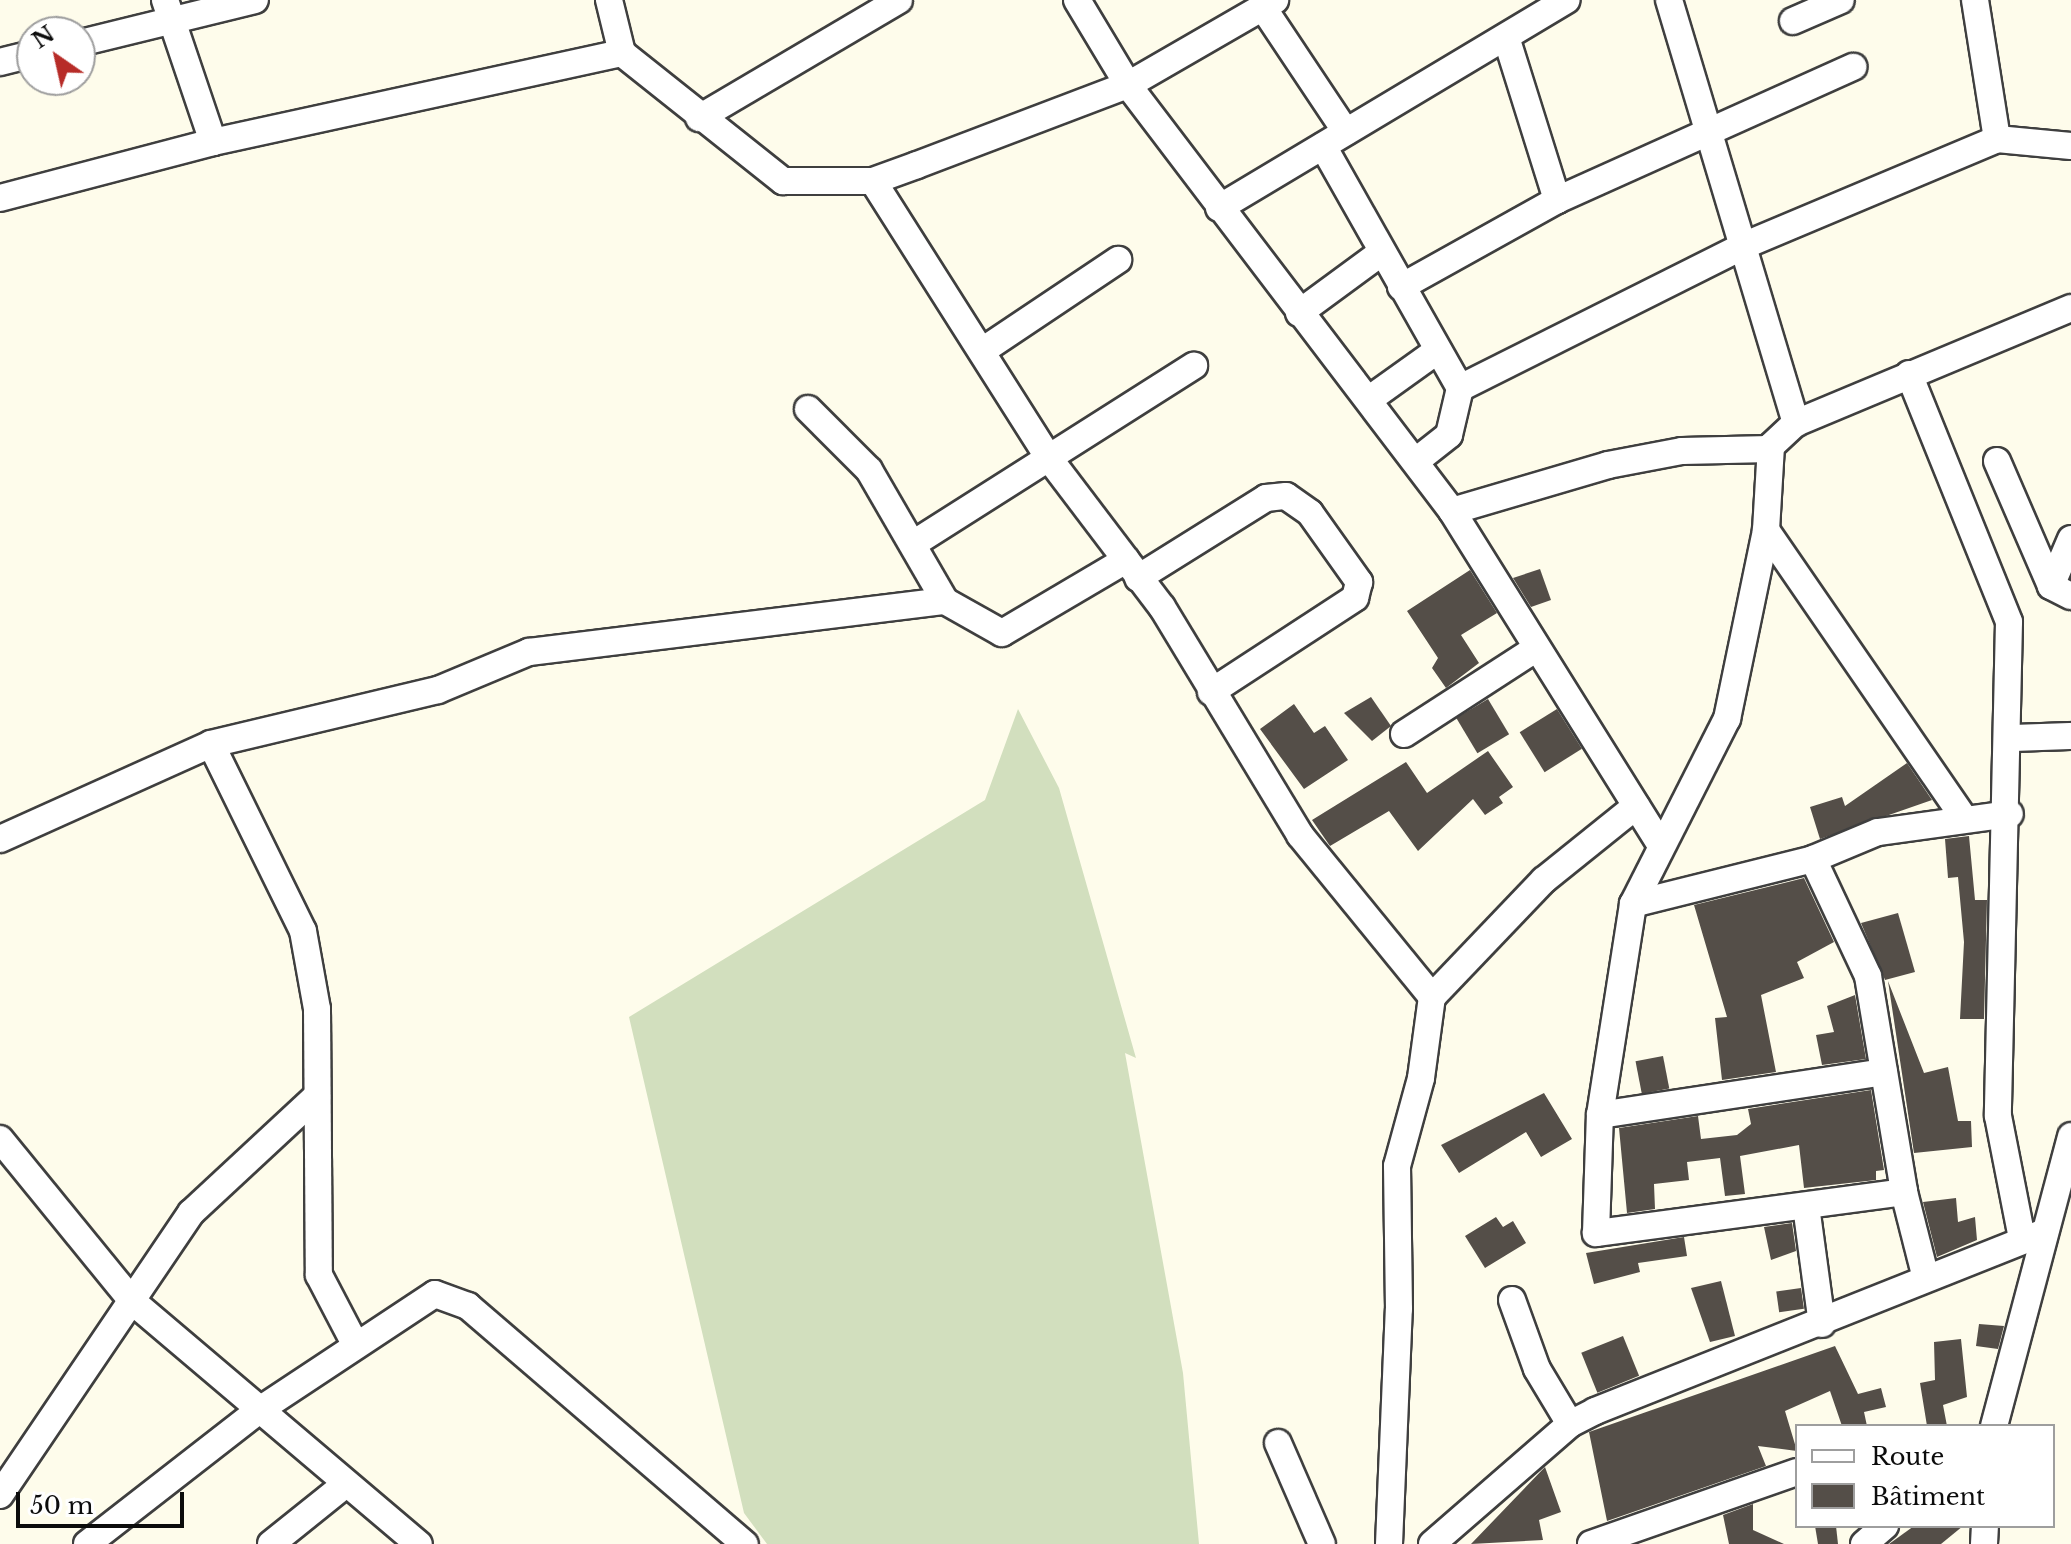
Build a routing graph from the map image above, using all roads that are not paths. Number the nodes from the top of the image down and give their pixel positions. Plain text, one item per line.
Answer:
1 (255, 0) edge
2 (609, 0) edge
3 (899, 0) edge
4 (1077, 0) edge
5 (1567, 0) edge
6 (1669, 0) edge
7 (1841, 0) edge
8 (1975, 0) edge
9 (1268, 3) edge
10 (169, 11) edge
11 (1793, 21) dead end
12 (96, 37) edge
13 (1506, 37) junction
14 (622, 53) junction
15 (1853, 67) dead end
16 (1128, 85) junction
17 (699, 118) junction
18 (1708, 130) junction
19 (1346, 132) junction
20 (1997, 139) junction
21 (213, 142) junction
22 (1323, 146) junction
23 (2071, 146) edge
24 (873, 181) junction
25 (0, 198) edge
26 (1557, 200) junction
27 (1219, 208) junction
28 (1743, 246) junction
29 (1382, 252) junction
30 (1118, 260) dead end
31 (1401, 287) junction
32 (2071, 308) edge
33 (1299, 313) junction
34 (1438, 350) junction
35 (982, 351) junction
36 (1194, 366) dead end
37 (1909, 374) junction
38 (1460, 388) junction
39 (1371, 398) junction
40 (808, 409) dead end
41 (1796, 423) junction
42 (1770, 449) junction
43 (1048, 457) junction
44 (1416, 461) junction
45 (1997, 461) dead end
46 (1452, 511) junction
47 (1766, 530) junction
48 (2071, 539) edge
49 (913, 544) junction
50 (1132, 569) junction
51 (2061, 591) edge
52 (945, 601) junction
53 (1537, 648) junction
54 (1211, 692) junction
55 (1404, 734) dead end
56 (2071, 736) edge
57 (2012, 738) junction
58 (211, 744) junction
59 (1636, 806) junction
60 (2010, 814) junction
61 (1963, 817) junction
62 (0, 839) edge
63 (1659, 842) junction
64 (1813, 859) junction
65 (1633, 904) junction
66 (1432, 997) junction
67 (1884, 1072) junction
68 (317, 1096) junction
69 (1600, 1115) junction
70 (2071, 1136) edge
71 (0, 1139) edge
72 (1904, 1192) junction
73 (1806, 1206) junction
74 (2033, 1235) junction
75 (1926, 1278) junction
76 (1512, 1300) dead end
77 (132, 1301) junction
78 (1822, 1324) junction
79 (355, 1344) junction
80 (258, 1411) junction
81 (1570, 1424) junction
82 (1994, 1424) edge
83 (1278, 1443) dead end
84 (1795, 1473) edge
85 (346, 1484) junction
86 (0, 1495) edge
87 (1883, 1528) edge
88 (87, 1544) edge
89 (271, 1544) edge
90 (419, 1544) edge
91 (745, 1544) edge
92 (1322, 1544) edge
93 (1389, 1544) edge
94 (1432, 1544) edge
95 (1591, 1544) edge
96 (1864, 1544) edge

1 - 10 street
2 - 14 street
3 - 17 street
4 - 16 street
5 - 13 street
6 - 18 street
7 - 11 street
8 - 20 street
9 - 16 street
9 - 19 street
10 - 12 street
10 - 21 street
13 - 19 street
13 - 26 street
14 - 17 street
14 - 21 street
15 - 18 street
16 - 24 street
16 - 27 street
17 - 24 street
18 - 26 street
18 - 28 street
19 - 22 street
20 - 23 street
20 - 28 street
21 - 25 street
22 - 27 street
22 - 29 street
24 - 35 street
26 - 31 street
27 - 33 street
28 - 38 street
28 - 41 street
29 - 31 street
29 - 33 street
30 - 35 street
31 - 34 street
32 - 37 street
33 - 39 street
34 - 38 street
34 - 39 street
35 - 43 street
36 - 43 street
37 - 41 street
37 - 57 street
38 - 44 street
39 - 44 street
40 - 49 street
41 - 42 street
42 - 46 street
42 - 47 street
43 - 49 street
43 - 50 street
44 - 46 street
45 - 51 street
46 - 53 street
47 - 61 street
47 - 63 street
48 - 51 street
49 - 52 street
50 - 52 street
50 - 54 street
50 - 54 street
52 - 58 street
53 - 55 street
53 - 59 street
54 - 66 street
56 - 57 street
57 - 60 street
58 - 62 street
58 - 68 street
59 - 63 street
59 - 66 street
60 - 61 street
60 - 74 street
61 - 64 street
63 - 65 street
64 - 65 street
64 - 67 street
65 - 69 street
66 - 93 street
67 - 69 street
67 - 72 street
68 - 77 street
68 - 79 street
69 - 73 street
70 - 74 street
71 - 77 street
72 - 73 street
72 - 75 street
73 - 78 street
74 - 75 street
74 - 82 street
75 - 78 street
76 - 81 street
77 - 80 street
77 - 86 street
78 - 81 street
79 - 80 street
79 - 91 street
80 - 85 street
80 - 88 street
81 - 94 street
83 - 92 street
84 - 95 street
85 - 89 street
85 - 90 street
87 - 96 street

